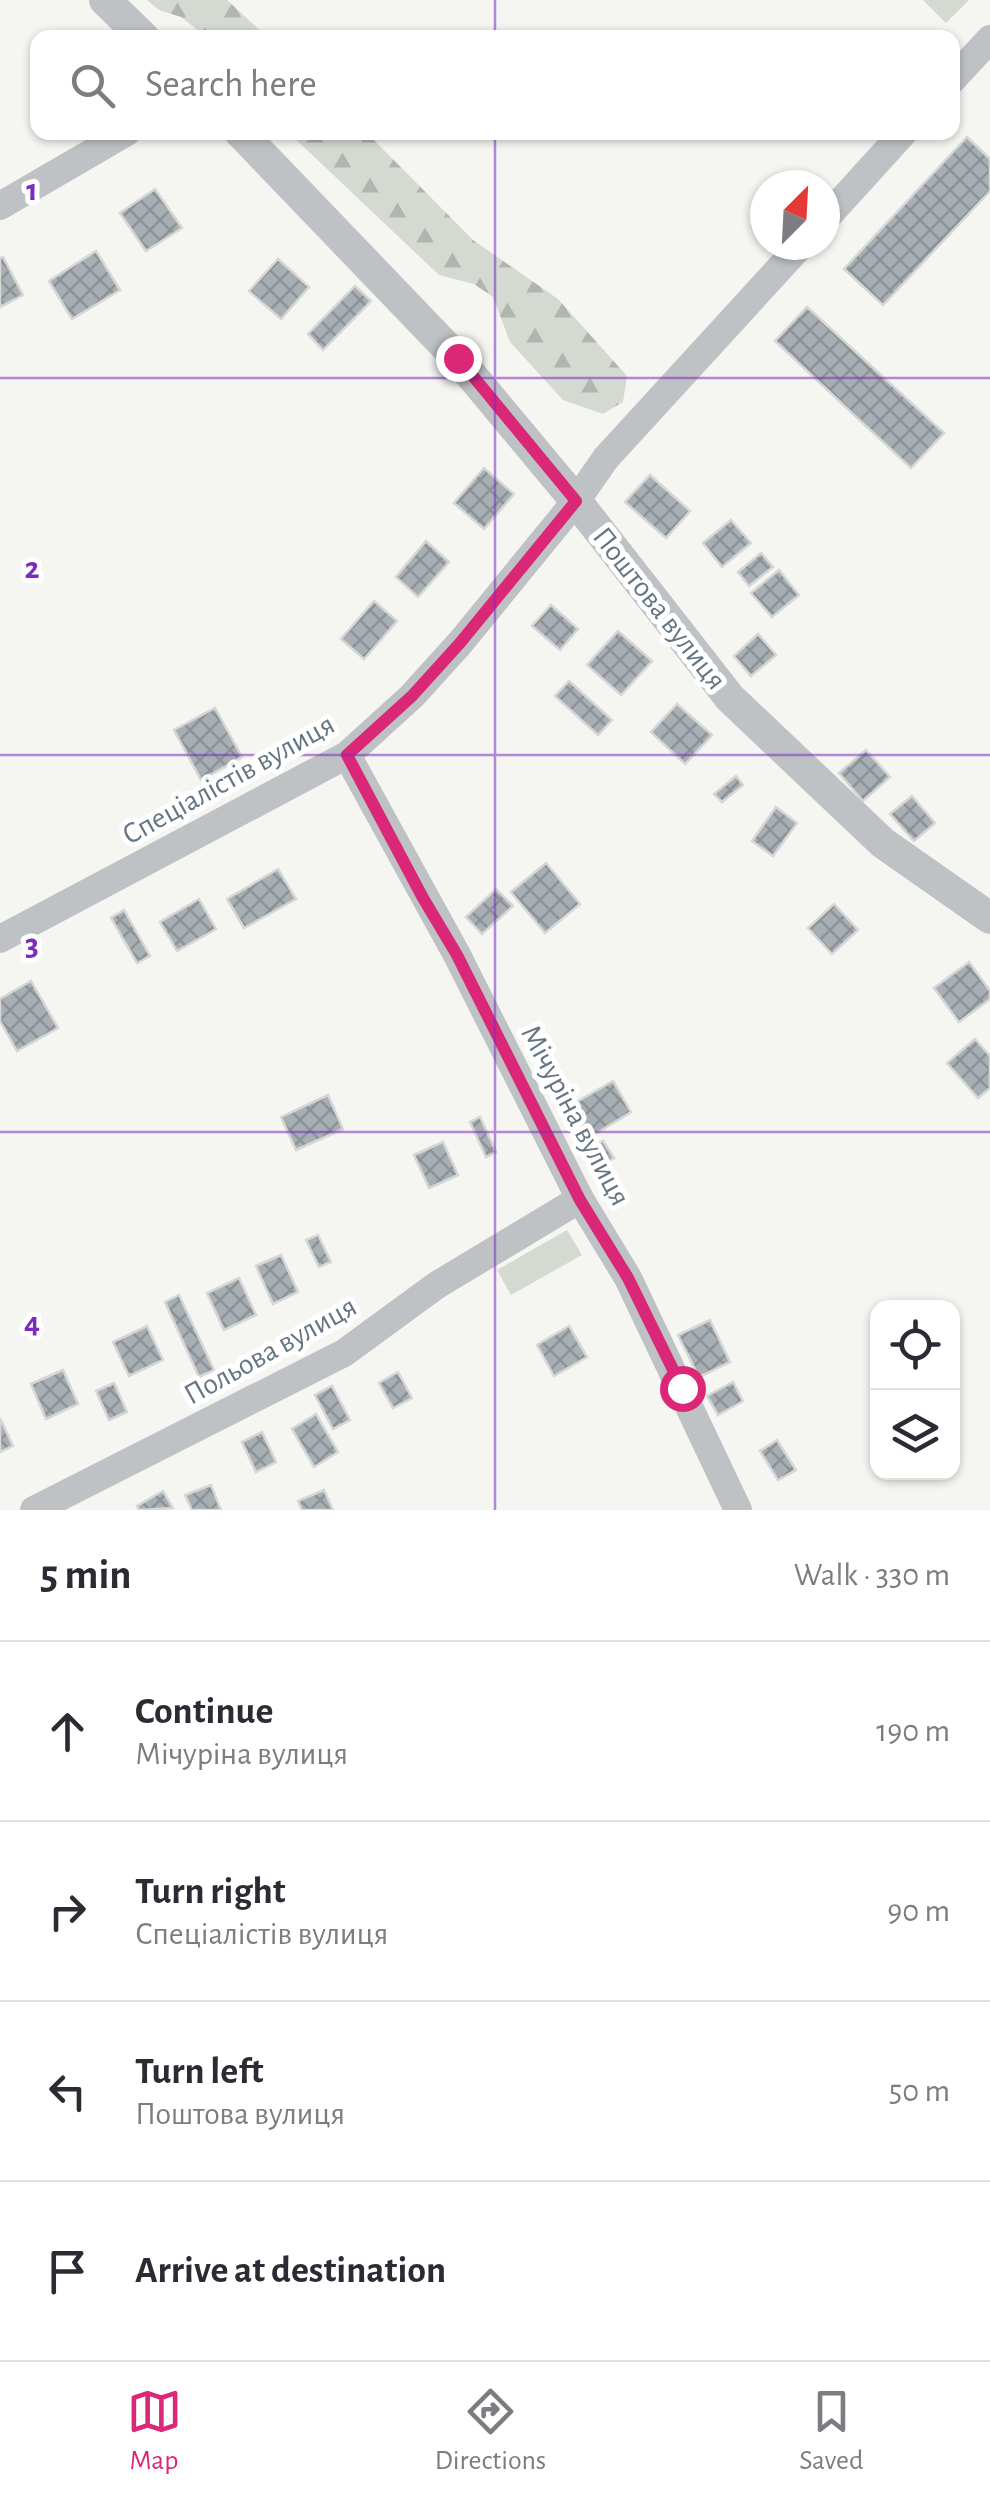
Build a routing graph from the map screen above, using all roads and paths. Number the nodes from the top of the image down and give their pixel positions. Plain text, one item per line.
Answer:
1 (105, 0) edge
2 (136, 30) edge
3 (990, 39) edge
4 (960, 71) edge
5 (113, 140) edge
6 (248, 140) edge
7 (897, 140) edge
8 (840, 202) edge
9 (0, 206) edge
10 (787, 260) edge
11 (576, 501) junction
12 (347, 755) junction
13 (990, 918) edge
14 (0, 939) edge
15 (580, 1200) junction
16 (34, 1510) edge
17 (738, 1510) edge

1 - 2 street
3 - 4 street
5 - 9 street
6 - 11 street, Поштова вулиця
7 - 8 street
10 - 11 street, Спеціалістів вулиця
11 - 12 street, Спеціалістів вулиця
11 - 13 street, Поштова вулиця
12 - 14 street, Спеціалістів вулиця
12 - 15 street, Мічуріна вулиця
15 - 16 street, Польова вулиця
15 - 17 street, Мічуріна вулиця

